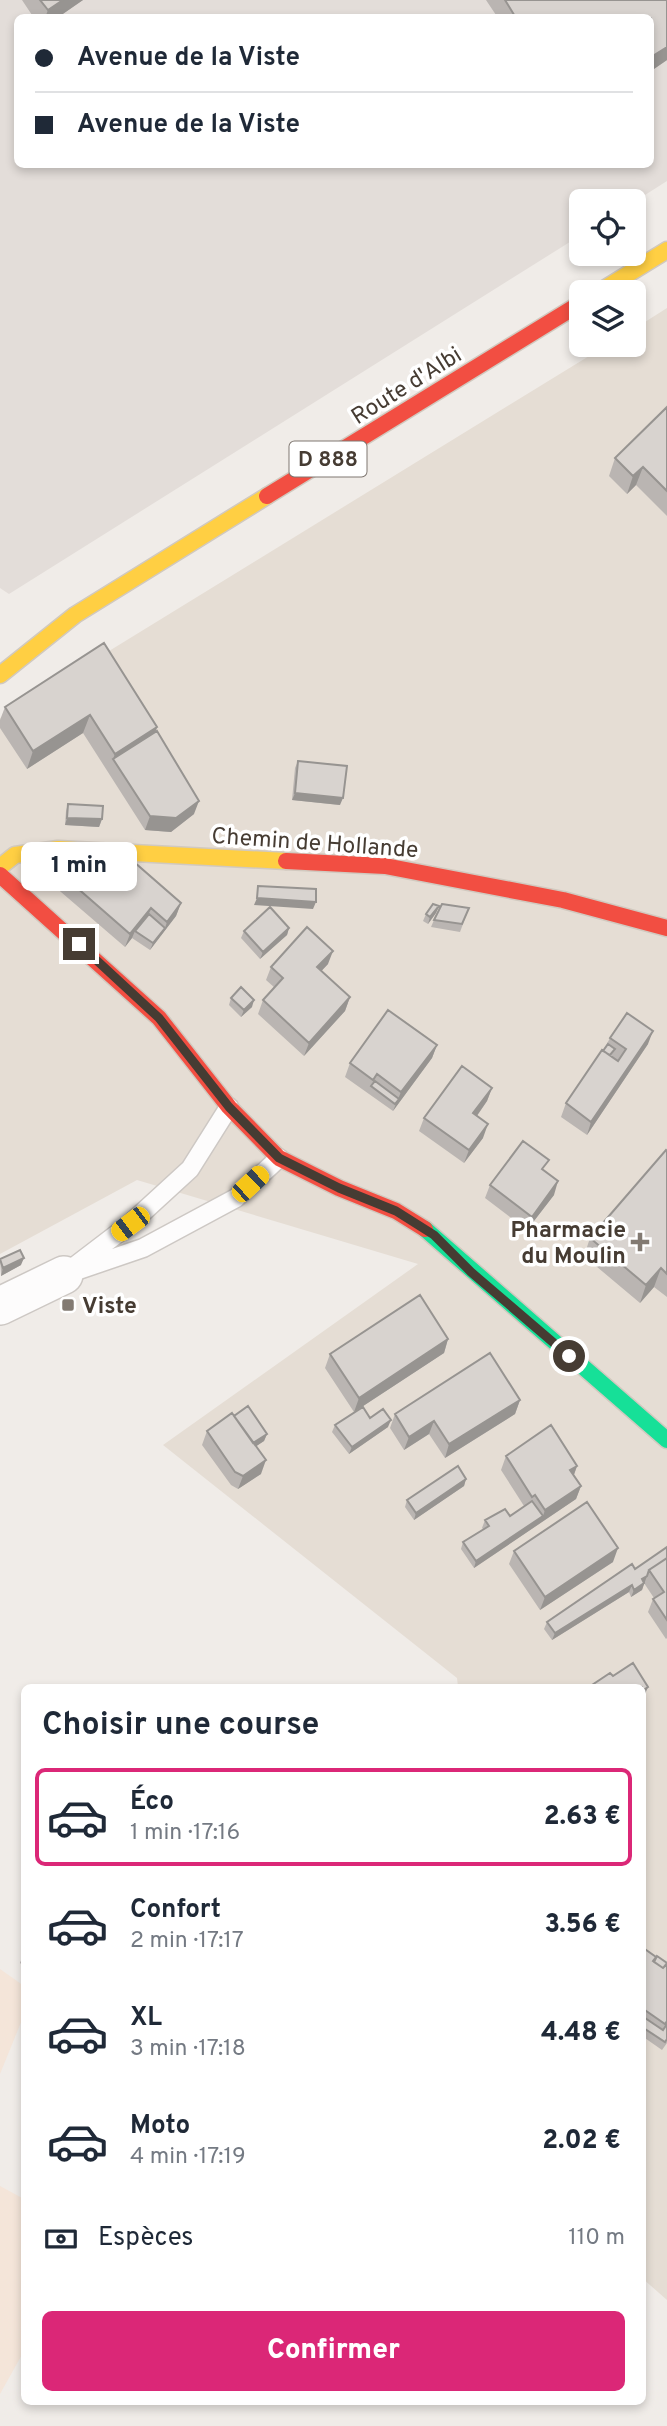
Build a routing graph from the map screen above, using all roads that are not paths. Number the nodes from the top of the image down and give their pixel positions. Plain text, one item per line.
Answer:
1 (667, 250) edge
2 (618, 280) edge
3 (569, 310) edge
4 (75, 615) junction
5 (13, 642) dead end
6 (0, 675) edge
7 (0, 867) edge
8 (0, 875) edge
9 (667, 928) edge
10 (229, 1107) junction
11 (279, 1158) junction
12 (64, 1275) junction
13 (0, 1306) edge
14 (667, 1440) edge

1 - 2 street
3 - 4 street, Route d'Albi / D 888
4 - 5 street, Route d'Albi / D 888
4 - 6 street, Route d'Albi / D 888
7 - 9 street, Chemin de Hollande
8 - 10 street
10 - 11 street
10 - 12 lane
11 - 12 lane
11 - 14 street
12 - 13 street

